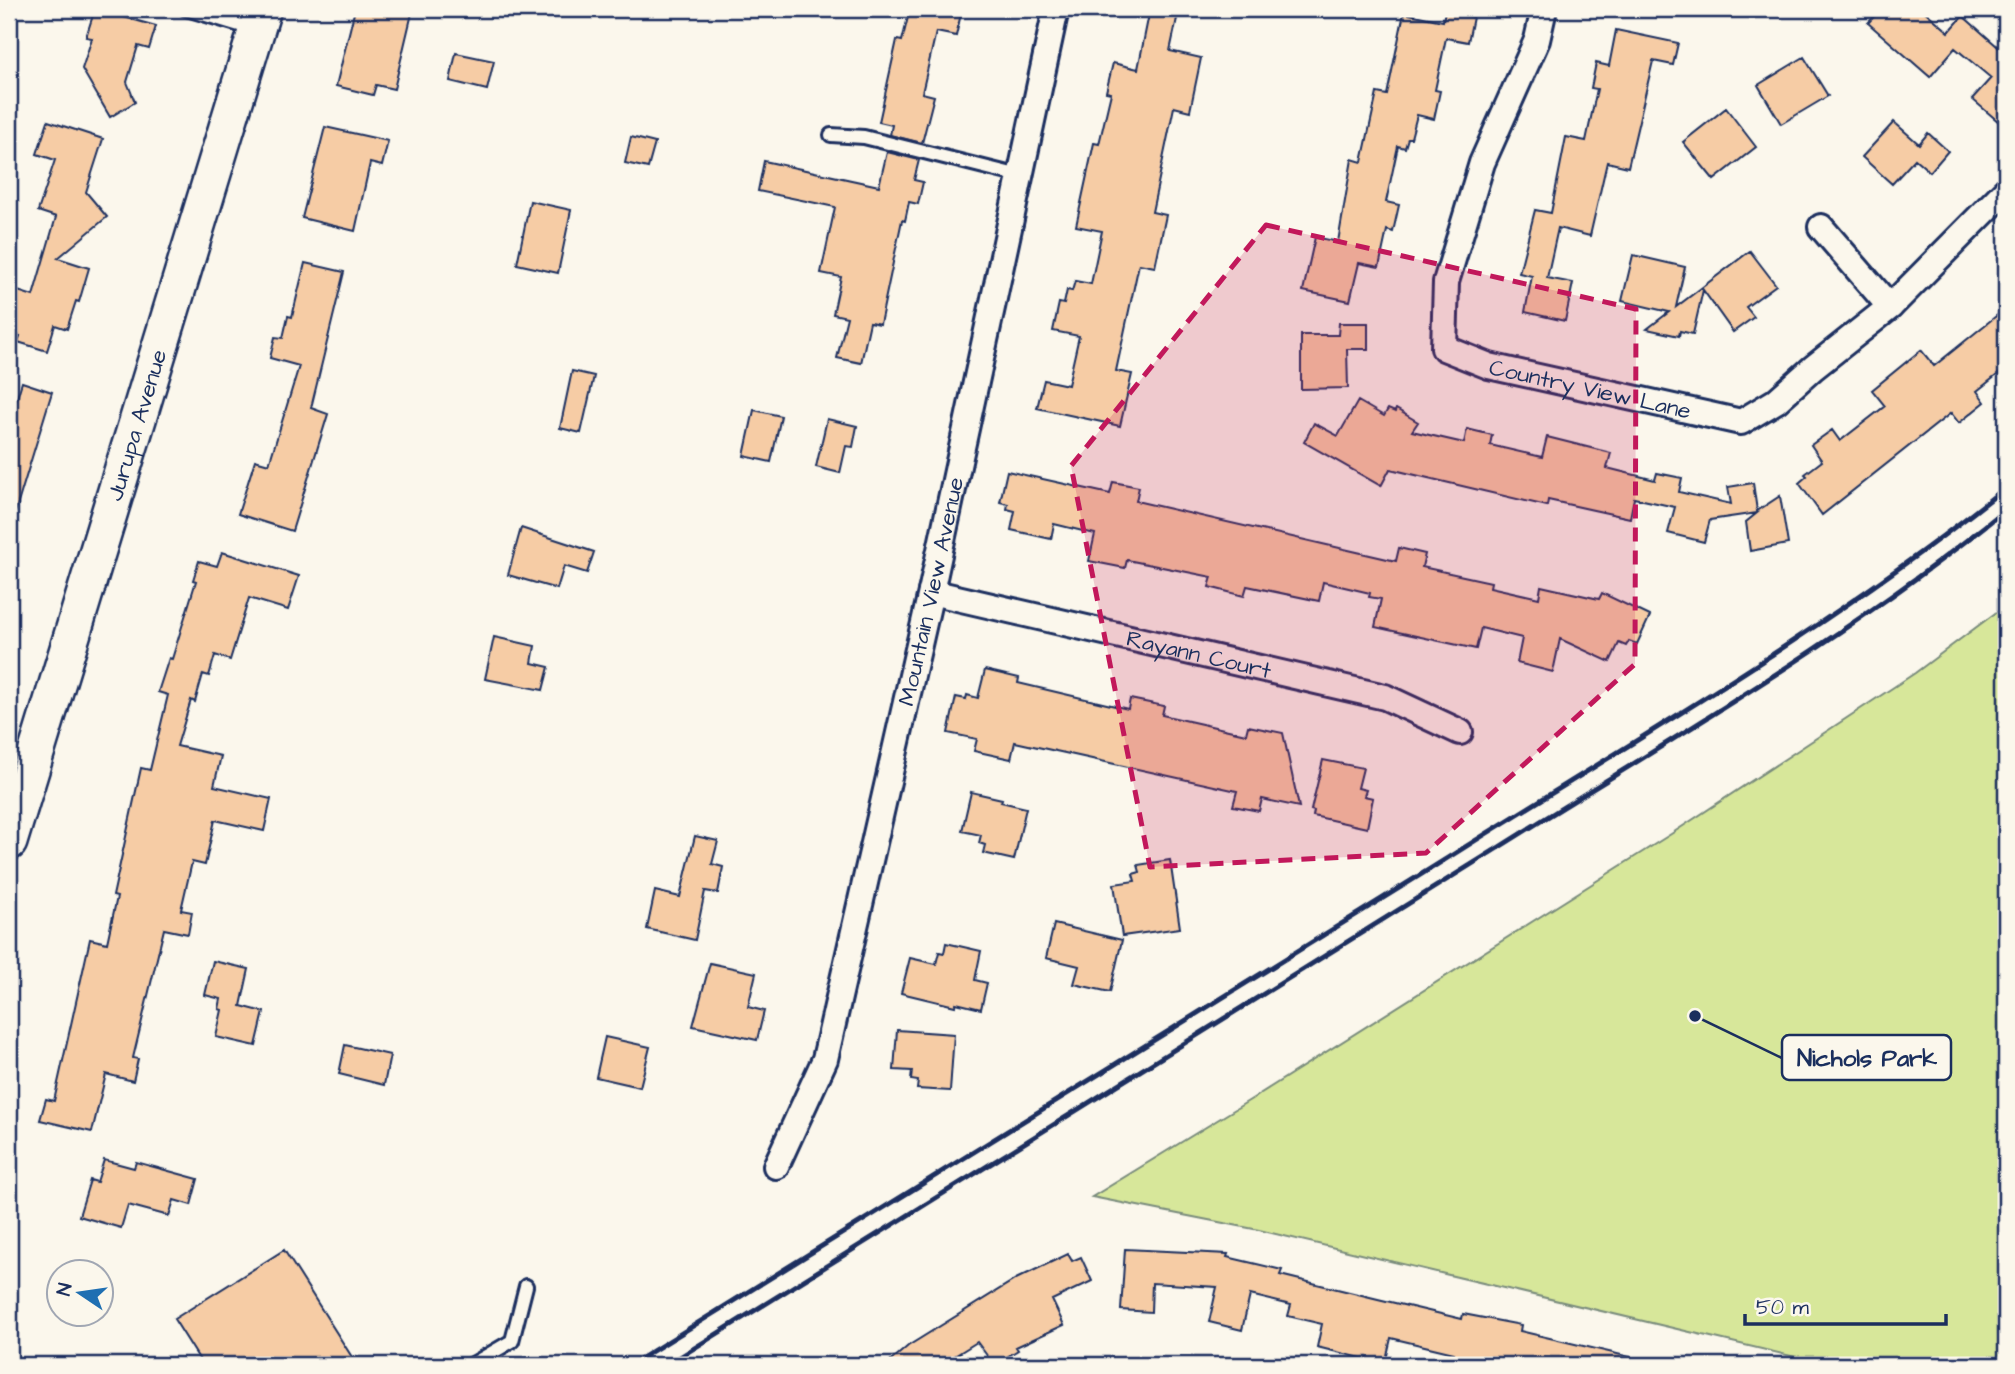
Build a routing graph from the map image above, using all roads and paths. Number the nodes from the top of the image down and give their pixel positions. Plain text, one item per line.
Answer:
1 (186, 9) edge
2 (1056, 9) edge
3 (1544, 9) edge
4 (260, 20) edge
5 (831, 135) dead end
6 (1020, 176) junction
7 (2006, 190) edge
8 (1821, 226) dead end
9 (1890, 307) junction
10 (931, 592) junction
11 (1460, 732) dead end
12 (12, 819) edge
13 (776, 1166) dead end
14 (526, 1286) dead end
15 (471, 1365) edge

1 - 4 lane
2 - 6 street, Mountain View Avenue
3 - 9 street, Country View Lane
4 - 12 main road, Jurupa Avenue
5 - 6 lane
6 - 10 street, Mountain View Avenue
7 - 9 street
8 - 9 street
10 - 11 street, Rayann Court
10 - 13 street, Mountain View Avenue
14 - 15 lane

